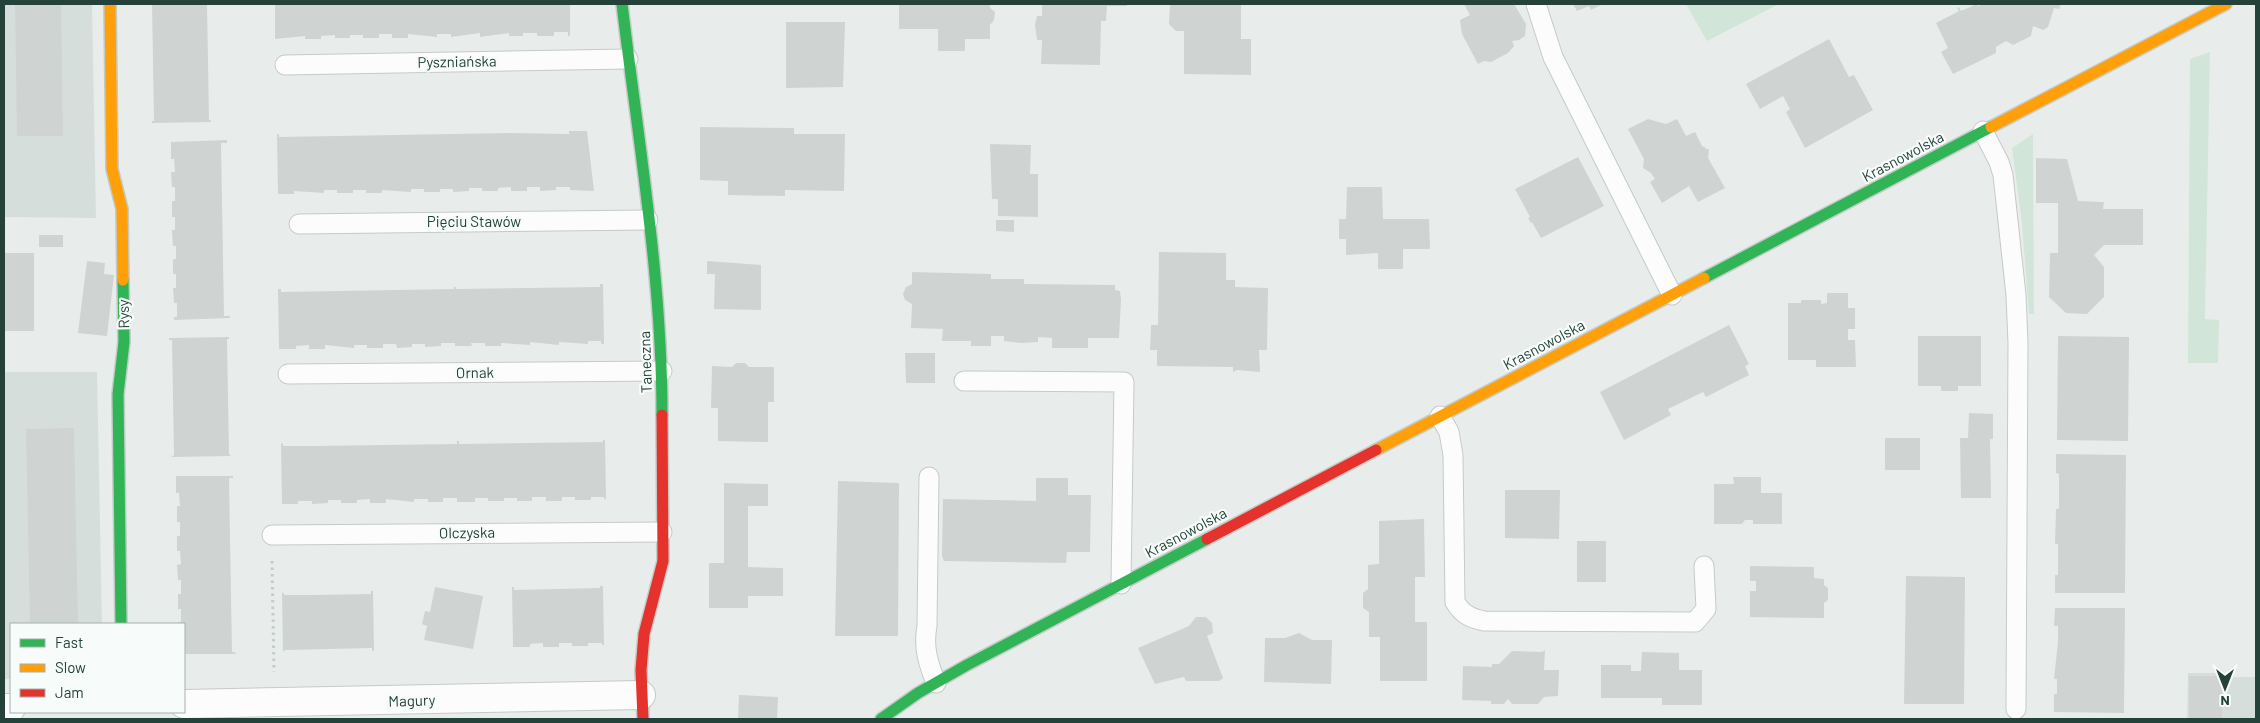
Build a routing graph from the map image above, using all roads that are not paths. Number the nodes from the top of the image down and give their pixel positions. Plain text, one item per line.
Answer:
1 (110, 4) edge
2 (622, 4) edge
3 (1536, 4) edge
4 (2226, 4) edge
5 (628, 59) junction
6 (286, 65) dead end
7 (1983, 132) junction
8 (648, 220) junction
9 (299, 224) dead end
10 (1672, 295) junction
11 (662, 371) junction
12 (288, 374) dead end
13 (964, 381) dead end
14 (1440, 416) junction
15 (929, 477) dead end
16 (662, 532) junction
17 (272, 535) road end
18 (1704, 566) dead end
19 (1121, 584) junction
20 (121, 623) edge
21 (936, 683) junction
22 (185, 704) edge
23 (642, 707) edge
24 (2016, 708) dead end
25 (233, 712) edge
26 (880, 719) edge

1 - 20 street, Rysy
2 - 5 street, Taneczna
3 - 10 lane
4 - 7 street, Krasnowolska
5 - 6 lane, Pyszniańska
5 - 8 street, Taneczna
7 - 10 street, Krasnowolska
7 - 24 lane
8 - 9 lane, Pięciu Stawów
8 - 11 street, Taneczna
10 - 14 street, Krasnowolska
11 - 12 lane, Ornak
11 - 16 street, Taneczna
13 - 19 lane
14 - 18 lane
14 - 19 street, Krasnowolska
15 - 21 lane
16 - 17 lane, Olczyska
16 - 23 street, Taneczna
19 - 21 street, Krasnowolska
21 - 26 street, Krasnowolska
22 - 25 street, Magury
23 - 25 street, Magury

